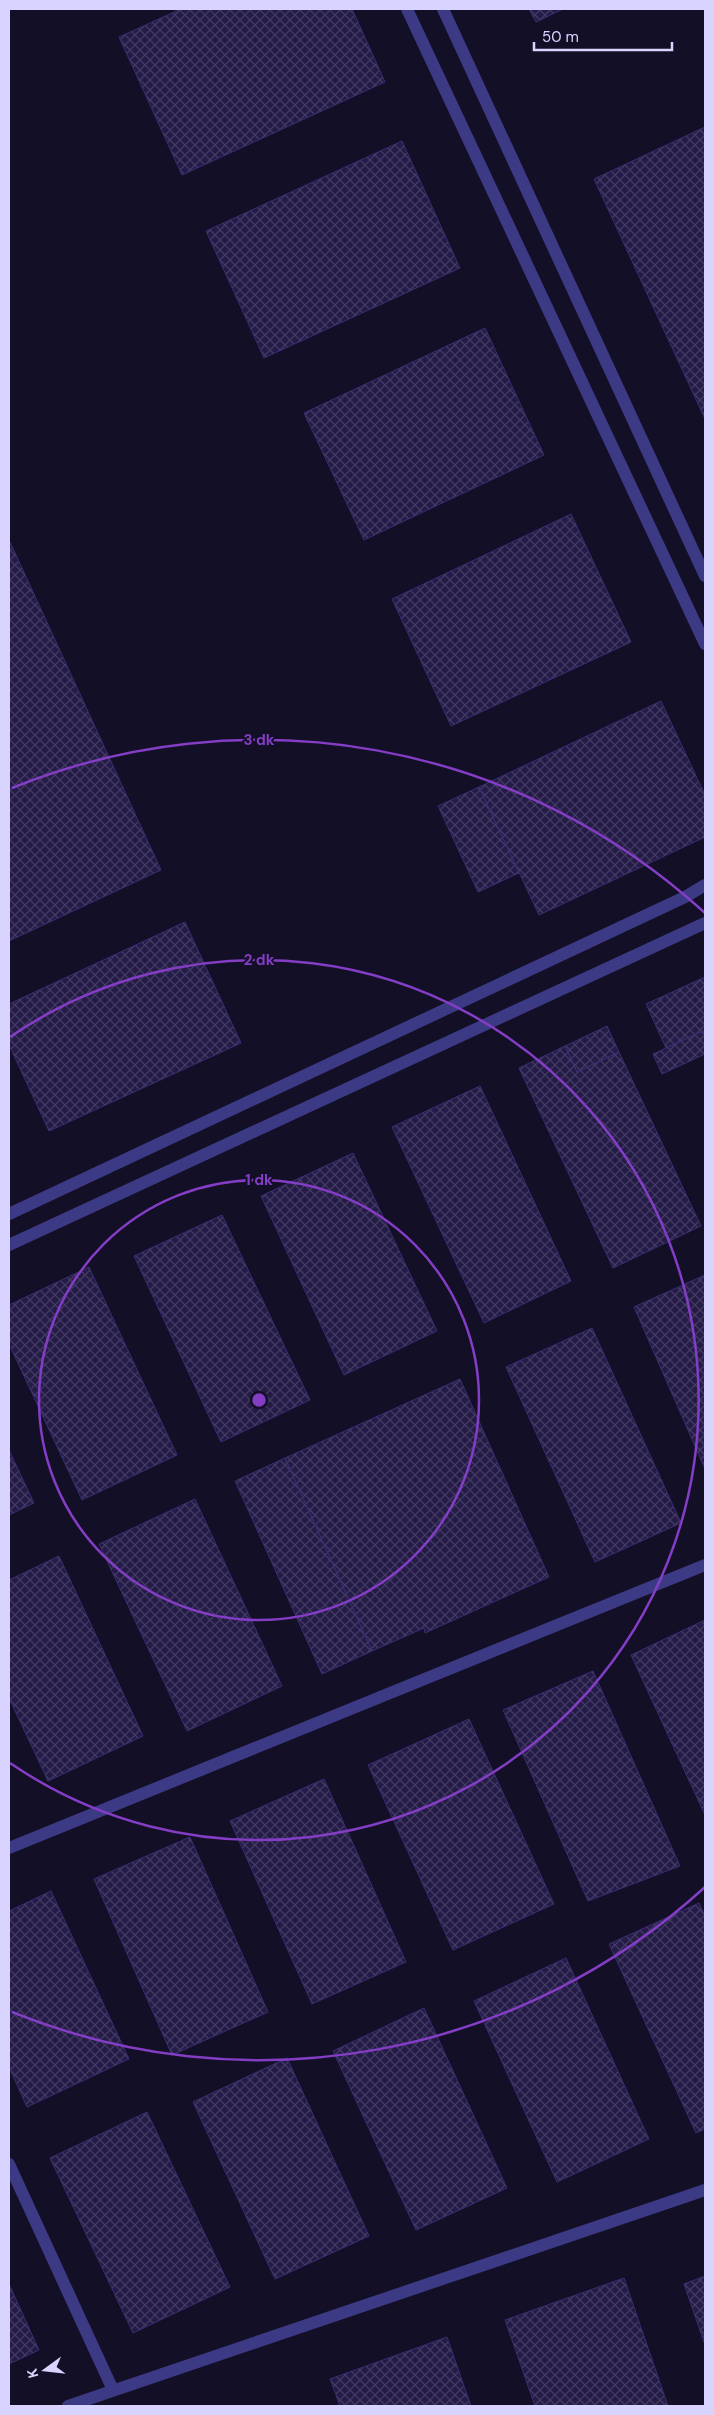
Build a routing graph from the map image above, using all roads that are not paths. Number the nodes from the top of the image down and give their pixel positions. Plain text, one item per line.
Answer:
1 (408, 9) edge
2 (443, 9) edge
3 (705, 576) edge
4 (705, 644) edge
5 (705, 885) edge
6 (705, 923) edge
7 (10, 1211) edge
8 (9, 1245) edge
9 (705, 1565) edge
10 (9, 1848) edge
11 (9, 2164) edge
12 (705, 2190) edge
13 (113, 2390) junction
14 (68, 2406) edge

1 - 4 street
2 - 3 street
5 - 7 street
6 - 8 street
9 - 10 street
11 - 13 street
12 - 13 street
13 - 14 street

